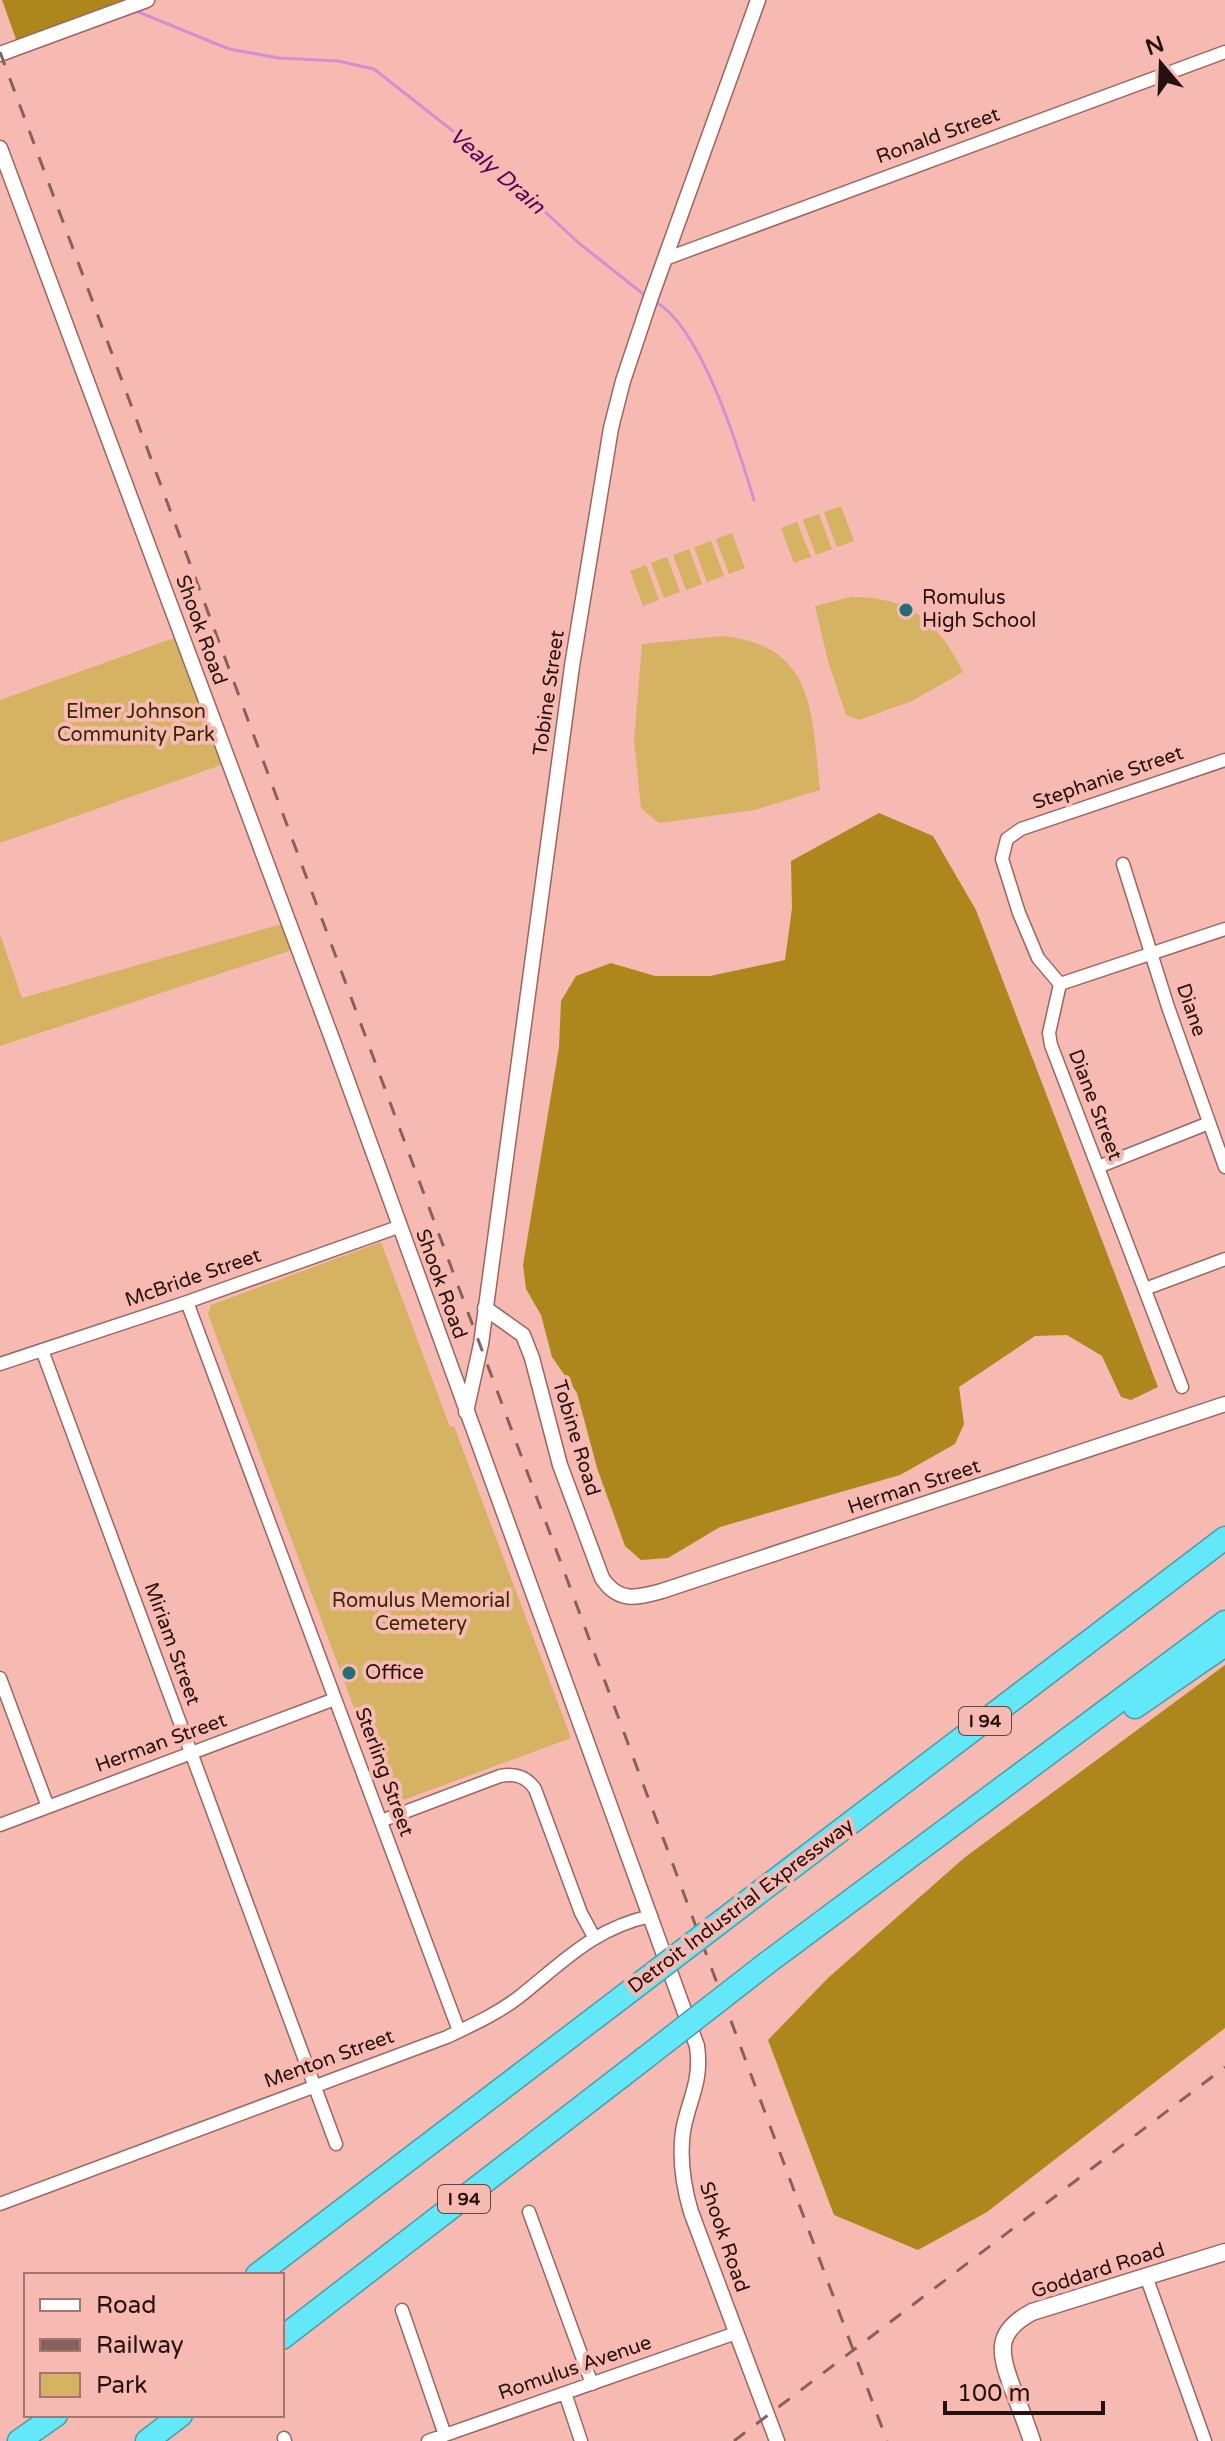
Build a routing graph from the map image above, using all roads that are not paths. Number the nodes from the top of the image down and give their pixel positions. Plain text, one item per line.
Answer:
1 (147, 0) edge
2 (758, 0) edge
3 (1225, 52) edge
4 (0, 54) edge
5 (0, 148) edge
6 (665, 259) junction
7 (1225, 760) edge
8 (1123, 864) dead end
9 (1225, 929) edge
10 (1151, 953) junction
11 (1060, 984) junction
12 (1209, 1123) junction
13 (1098, 1167) junction
14 (1225, 1167) edge
15 (398, 1227) junction
16 (1225, 1259) edge
17 (1145, 1289) junction
18 (187, 1302) junction
19 (485, 1308) junction
20 (42, 1350) junction
21 (0, 1364) edge
22 (1182, 1387) dead end
23 (1225, 1404) edge
24 (466, 1412) junction
25 (1225, 1538) edge
26 (614, 1593) joint
27 (1225, 1622) edge
28 (1225, 1645) edge
29 (0, 1678) edge
30 (335, 1699) junction
31 (192, 1753) junction
32 (48, 1807) junction
33 (381, 1821) junction
34 (0, 1825) edge
35 (651, 1916) junction
36 (594, 1937) junction
37 (767, 1963) junction
38 (459, 2031) junction
39 (315, 2086) junction
40 (336, 2144) dead end
41 (0, 2204) edge
42 (529, 2212) dead end
43 (1225, 2252) edge
44 (260, 2273) edge
45 (1146, 2276) junction
46 (402, 2310) dead end
47 (736, 2333) junction
48 (284, 2336) edge
49 (592, 2384) junction
50 (565, 2393) junction
51 (53, 2417) edge
52 (67, 2417) edge
53 (178, 2417) edge
54 (445, 2435) junction
55 (19, 2441) edge
56 (36, 2441) edge
57 (147, 2441) edge
58 (428, 2441) edge
59 (581, 2441) edge
60 (777, 2441) edge
61 (1032, 2441) edge
62 (1205, 2441) edge

1 - 4 street
2 - 6 street, Tobine Street
3 - 6 street, Ronald Street
5 - 15 street, Shook Road
6 - 19 street, Tobine Street
7 - 11 street, Stephanie Street
8 - 10 street, Diane
9 - 10 street
10 - 11 street
10 - 12 street, Diane
11 - 13 street, Diane Street
12 - 13 street
12 - 14 street, Diane
13 - 17 street, Diane Street
15 - 18 street, McBride Street
15 - 24 street, Shook Road
16 - 17 street
17 - 22 street, Diane Street
18 - 20 street, McBride Street
18 - 30 street, Sterling Street
19 - 24 street, Tobine Street
19 - 26 street, Tobine Road
20 - 21 street, McBride Street
20 - 31 street, Miriam Street
23 - 26 street, Herman Street
24 - 35 street, Shook Road
25 - 44 highway, Detroit Industrial Expressway / I 94, bridge
27 - 37 highway, I 94
28 - 37 highway
29 - 32 street
30 - 31 street, Herman Street
30 - 33 street, Sterling Street
31 - 32 street, Herman Street
31 - 39 street, Miriam Street
32 - 34 street, Herman Street
33 - 36 street
33 - 38 street, Sterling Street
35 - 36 street, Menton Street
35 - 47 street, Shook Road
36 - 38 street, Menton Street
37 - 48 highway, I 94, bridge
38 - 39 street, Menton Street
39 - 40 street, Miriam Street
39 - 41 street, Menton Street
42 - 49 street
43 - 45 main road, Goddard Road
45 - 61 main road, Goddard Road
45 - 62 street
46 - 54 street
47 - 49 street, Romulus Avenue
47 - 60 street, Shook Road
49 - 50 street, Romulus Avenue
50 - 54 street, Romulus Avenue
50 - 59 street
51 - 55 highway
52 - 56 highway
53 - 57 highway
54 - 58 street, Romulus Avenue

